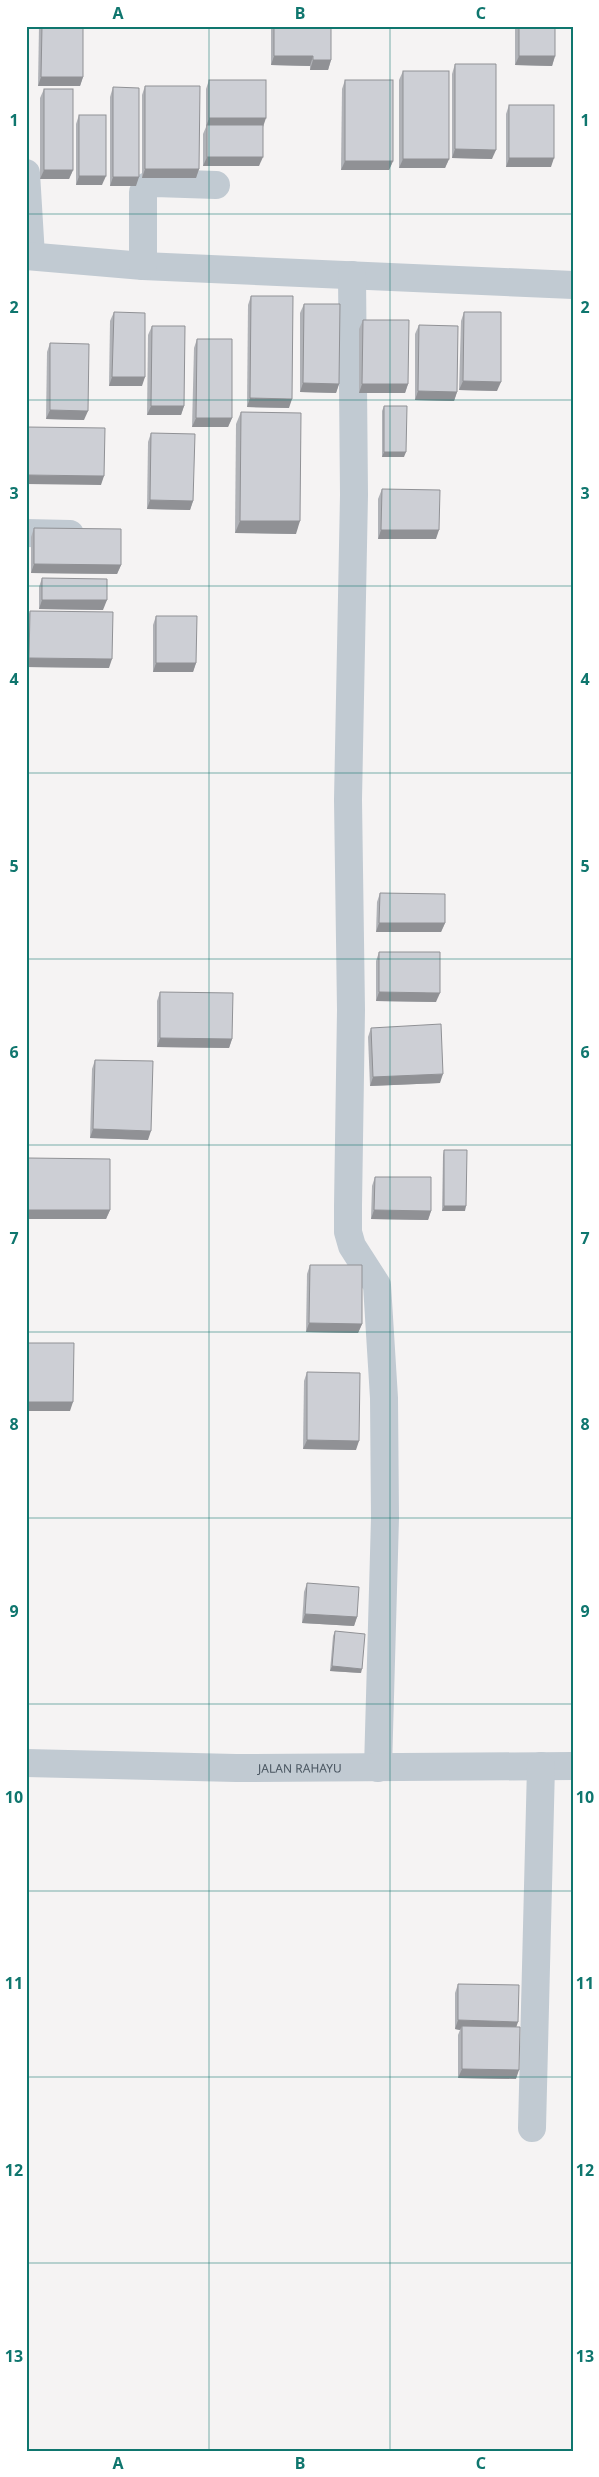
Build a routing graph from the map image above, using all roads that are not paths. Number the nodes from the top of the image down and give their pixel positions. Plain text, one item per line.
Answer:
1 (26, 173) edge
2 (216, 184) dead end
3 (28, 256) edge
4 (143, 266) junction
5 (352, 275) junction
6 (573, 285) edge
7 (26, 533) edge
8 (96, 534) edge
9 (26, 1763) edge
10 (541, 1766) junction
11 (573, 1766) edge
12 (378, 1768) junction
13 (532, 2128) dead end

1 - 3 street
2 - 4 street
3 - 4 street
4 - 5 street
5 - 6 street
5 - 12 street
7 - 8 street
9 - 12 street, JALAN RAHAYU
10 - 11 street, JALAN RAHAYU
10 - 12 street, JALAN RAHAYU
10 - 13 street

